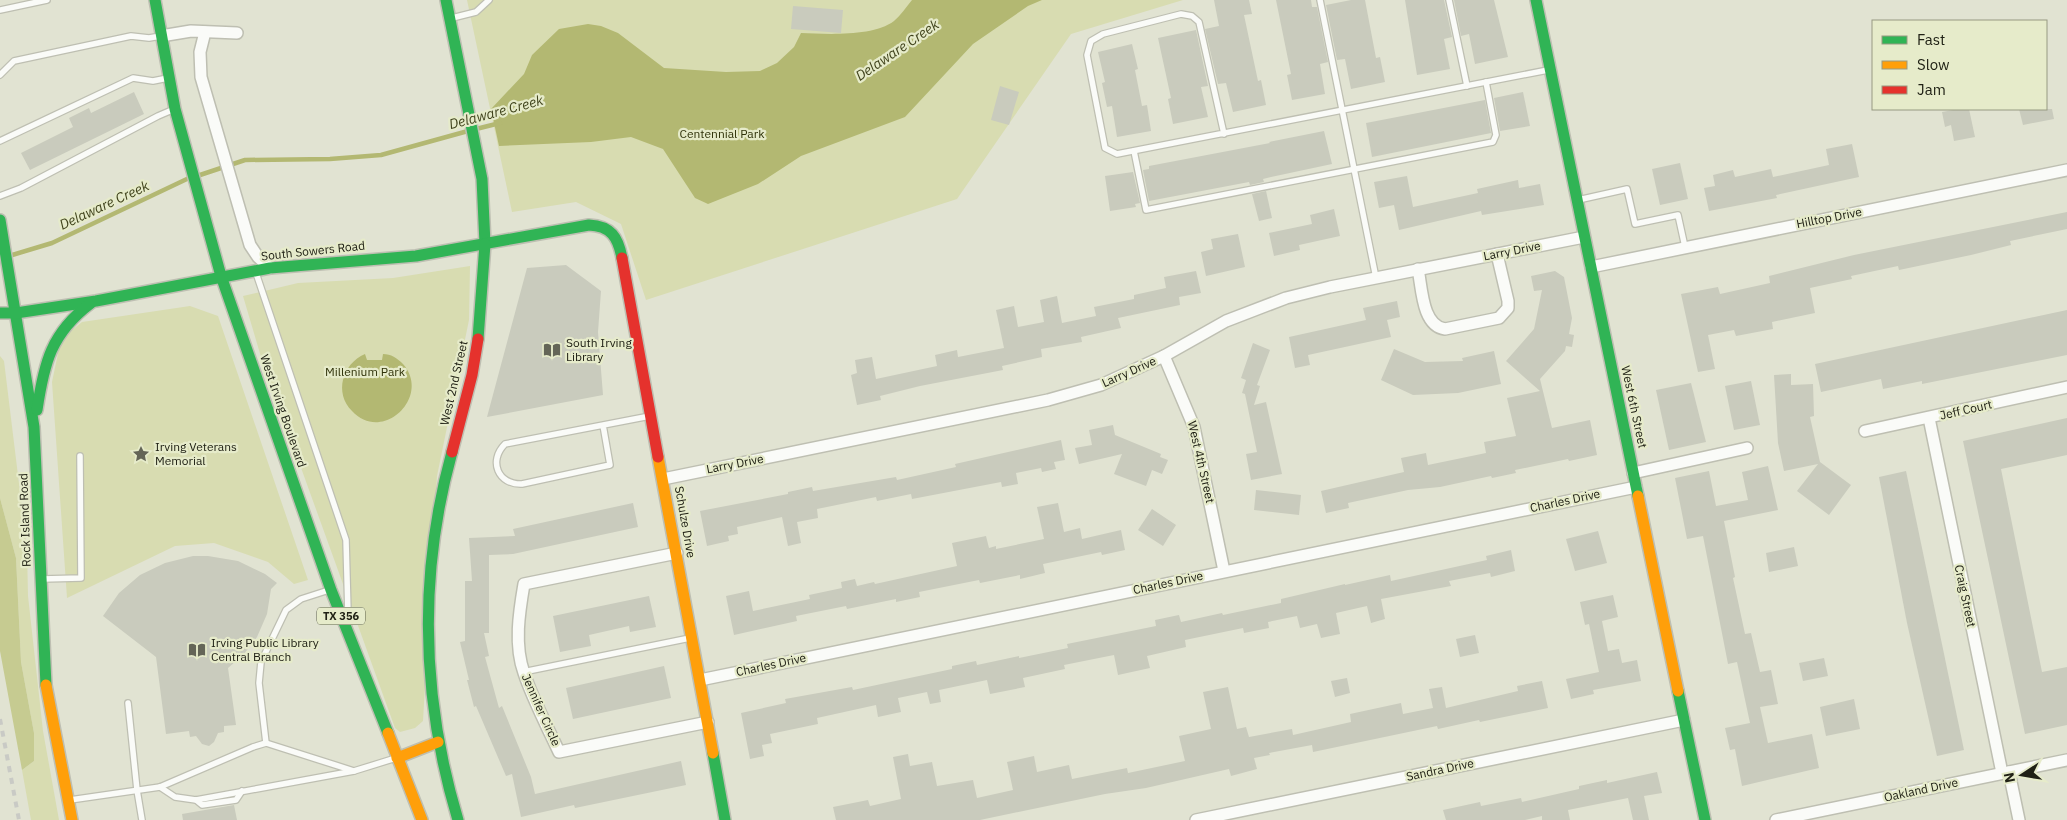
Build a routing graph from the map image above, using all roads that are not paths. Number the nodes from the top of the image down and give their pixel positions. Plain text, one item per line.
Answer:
1 (47, 0) edge
2 (155, 0) edge
3 (446, 0) edge
4 (489, 0) edge
5 (1320, 0) edge
6 (1449, 0) edge
7 (1536, 0) edge
8 (0, 10) edge
9 (450, 18) junction
10 (205, 32) junction
11 (237, 33) dead end
12 (161, 36) junction
13 (1550, 69) junction
14 (0, 76) edge
15 (168, 78) junction
16 (1486, 82) junction
17 (1467, 86) junction
18 (176, 109) junction
19 (1344, 111) junction
20 (1224, 134) junction
21 (0, 141) edge
22 (1134, 151) junction
23 (1356, 170) junction
24 (2067, 170) edge
25 (0, 196) edge
26 (1577, 200) junction
27 (0, 222) edge
28 (612, 230) joint
29 (1584, 237) junction
30 (486, 244) junction
31 (1685, 247) junction
32 (1498, 254) junction
33 (1591, 267) junction
34 (270, 268) junction
35 (1418, 269) junction
36 (255, 271) junction
37 (221, 276) junction
38 (1376, 278) junction
39 (96, 301) junction
40 (0, 313) edge
41 (16, 314) junction
42 (0, 324) edge
43 (1164, 356) junction
44 (2067, 387) edge
45 (651, 416) junction
46 (1929, 418) junction
47 (603, 425) junction
48 (34, 427) junction
49 (1864, 431) dead end
50 (1747, 448) dead end
51 (80, 456) dead end
52 (1633, 473) junction
53 (663, 478) junction
54 (1636, 486) junction
55 (677, 553) junction
56 (1224, 572) junction
57 (40, 579) junction
58 (331, 590) junction
59 (348, 633) junction
60 (692, 638) junction
61 (524, 672) junction
62 (700, 680) junction
63 (128, 704) dead end
64 (1684, 720) junction
65 (708, 722) junction
66 (438, 742) junction
67 (266, 743) junction
68 (397, 758) junction
69 (2067, 760) edge
70 (354, 771) junction
71 (2005, 772) junction
72 (160, 788) junction
73 (137, 790) junction
74 (68, 801) junction
75 (72, 820) edge
76 (142, 820) edge
77 (422, 820) edge
78 (458, 820) edge
79 (726, 820) edge
80 (1196, 820) edge
81 (1705, 820) edge
82 (1776, 820) edge
83 (2019, 820) edge

1 - 8 lane
2 - 12 street, West Irving Boulevard
3 - 9 street, West 2nd Street
4 - 9 lane
5 - 19 lane
6 - 17 lane
7 - 13 street, West 6th Street
9 - 30 street, West 2nd Street
10 - 11 street
10 - 12 street
10 - 34 street
12 - 14 lane
12 - 15 street, West Irving Boulevard
13 - 16 lane
13 - 26 street, West 6th Street
15 - 18 street, West Irving Boulevard
15 - 21 lane
16 - 17 lane
16 - 23 lane
17 - 19 lane
18 - 25 lane
18 - 37 street, West Irving Boulevard
19 - 20 lane
19 - 23 lane
20 - 22 lane
20 - 22 lane
22 - 23 lane
23 - 38 lane
24 - 31 street, Hilltop Drive
26 - 29 street, West 6th Street
26 - 31 lane
27 - 41 street, Rock Island Road
28 - 30 street, South Sowers Road
28 - 45 street, Schulze Drive
29 - 32 street, Larry Drive
29 - 33 street, West 6th Street
30 - 34 street, South Sowers Road
30 - 66 street, West 2nd Street
31 - 33 street, Hilltop Drive
32 - 35 street, Larry Drive
32 - 35 street
33 - 52 street, West 6th Street
34 - 36 street, South Sowers Road
35 - 38 street, Larry Drive
36 - 37 street, South Sowers Road
36 - 59 lane
37 - 39 street, South Sowers Road
37 - 58 street, West Irving Boulevard / TX 356
38 - 43 street, Larry Drive
39 - 41 street, South Sowers Road
39 - 48 street
40 - 41 street
41 - 42 street
41 - 48 street, Rock Island Road
43 - 53 street, Larry Drive
43 - 56 street, West 4th Street
44 - 46 street, Jeff Court
45 - 47 lane
45 - 53 street, Schulze Drive
46 - 49 street, Jeff Court
46 - 71 street, Craig Street
47 - 47 lane
48 - 57 street, Rock Island Road
50 - 52 street
51 - 57 lane
52 - 54 street, West 6th Street
53 - 55 street, Schulze Drive
54 - 56 street, Charles Drive
54 - 64 street, West 6th Street
55 - 60 street, Schulze Drive
55 - 61 street, Jennifer Circle
56 - 62 street, Charles Drive
57 - 74 street, Rock Island Road
58 - 59 street, West Irving Boulevard / TX 356
58 - 67 lane
59 - 68 street, West Irving Boulevard / TX 356
60 - 61 lane
60 - 62 street, Schulze Drive
61 - 65 street, Jennifer Circle
62 - 65 street, Schulze Drive
63 - 73 lane
64 - 80 street, Sandra Drive
64 - 81 street, West 6th Street
65 - 79 street, Schulze Drive
66 - 68 street
66 - 78 street
67 - 70 lane
67 - 72 lane
68 - 70 lane
68 - 77 street, West Irving Boulevard / TX 356
69 - 71 street, Oakland Drive
70 - 72 lane
71 - 82 street, Oakland Drive
71 - 83 street, Craig Street
72 - 73 lane
73 - 74 lane
73 - 76 lane
74 - 75 street, Rock Island Road

